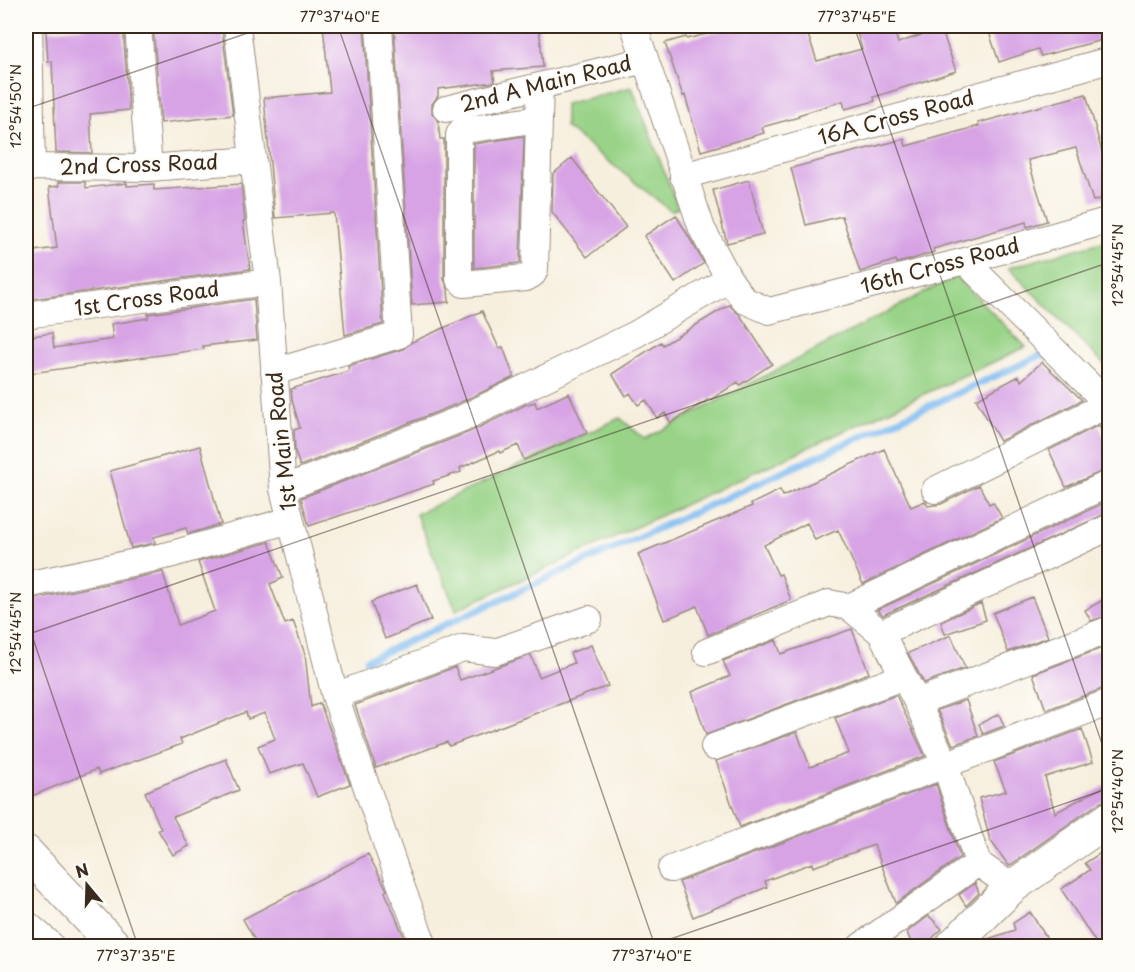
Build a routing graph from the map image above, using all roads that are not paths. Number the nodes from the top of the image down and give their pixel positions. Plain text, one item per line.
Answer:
1 (29, 26) edge
2 (138, 26) edge
3 (237, 26) edge
4 (379, 26) edge
5 (634, 26) edge
6 (645, 60) junction
7 (1110, 60) edge
8 (540, 86) junction
9 (446, 108) dead end
10 (539, 119) junction
11 (252, 160) junction
12 (149, 168) junction
13 (29, 169) edge
14 (683, 176) junction
15 (1110, 220) edge
16 (965, 261) junction
17 (729, 279) junction
18 (268, 282) junction
19 (26, 315) edge
20 (274, 372) junction
21 (1109, 405) edge
22 (1110, 483) edge
23 (283, 489) junction
24 (935, 490) dead end
25 (290, 520) junction
26 (1110, 527) edge
27 (26, 585) edge
28 (849, 607) junction
29 (589, 619) dead end
30 (1108, 630) edge
31 (881, 633) junction
32 (706, 652) dead end
33 (902, 677) junction
34 (335, 696) junction
35 (917, 702) junction
36 (1110, 702) edge
37 (714, 747) dead end
38 (945, 764) junction
39 (1106, 829) edge
40 (26, 852) edge
41 (978, 863) junction
42 (671, 869) dead end
43 (1012, 887) junction
44 (26, 928) edge
45 (48, 946) edge
46 (115, 946) edge
47 (424, 946) edge
48 (861, 946) edge
49 (952, 946) edge

1 - 13 street
2 - 12 street
3 - 11 street, 1st Main Road
4 - 20 street
5 - 6 street
6 - 8 street, 2nd A Main Road
6 - 14 street
7 - 14 street, 16A Cross Road
8 - 9 street, 2nd A Main Road
8 - 10 street
10 - 10 street
11 - 12 street, 2nd Cross Road
11 - 18 street, 1st Main Road
12 - 13 street, 2nd Cross Road
14 - 17 street
15 - 16 street, 16th Cross Road
16 - 17 street, 16th Cross Road
16 - 21 street
17 - 23 street
18 - 19 street, 1st Cross Road
18 - 20 street, 1st Main Road
20 - 23 street, 1st Main Road
21 - 24 street
22 - 28 street
23 - 25 street, 1st Main Road
25 - 27 street
25 - 34 street, 1st Main Road
26 - 31 street
28 - 31 street
28 - 32 street
29 - 34 street
30 - 35 street
31 - 33 street
33 - 35 street
33 - 37 street
34 - 47 street, 1st Main Road
35 - 38 street
36 - 38 street
38 - 41 street
38 - 42 street
39 - 43 main road
40 - 46 main road
41 - 43 street
41 - 48 street
43 - 49 main road
44 - 45 main road

